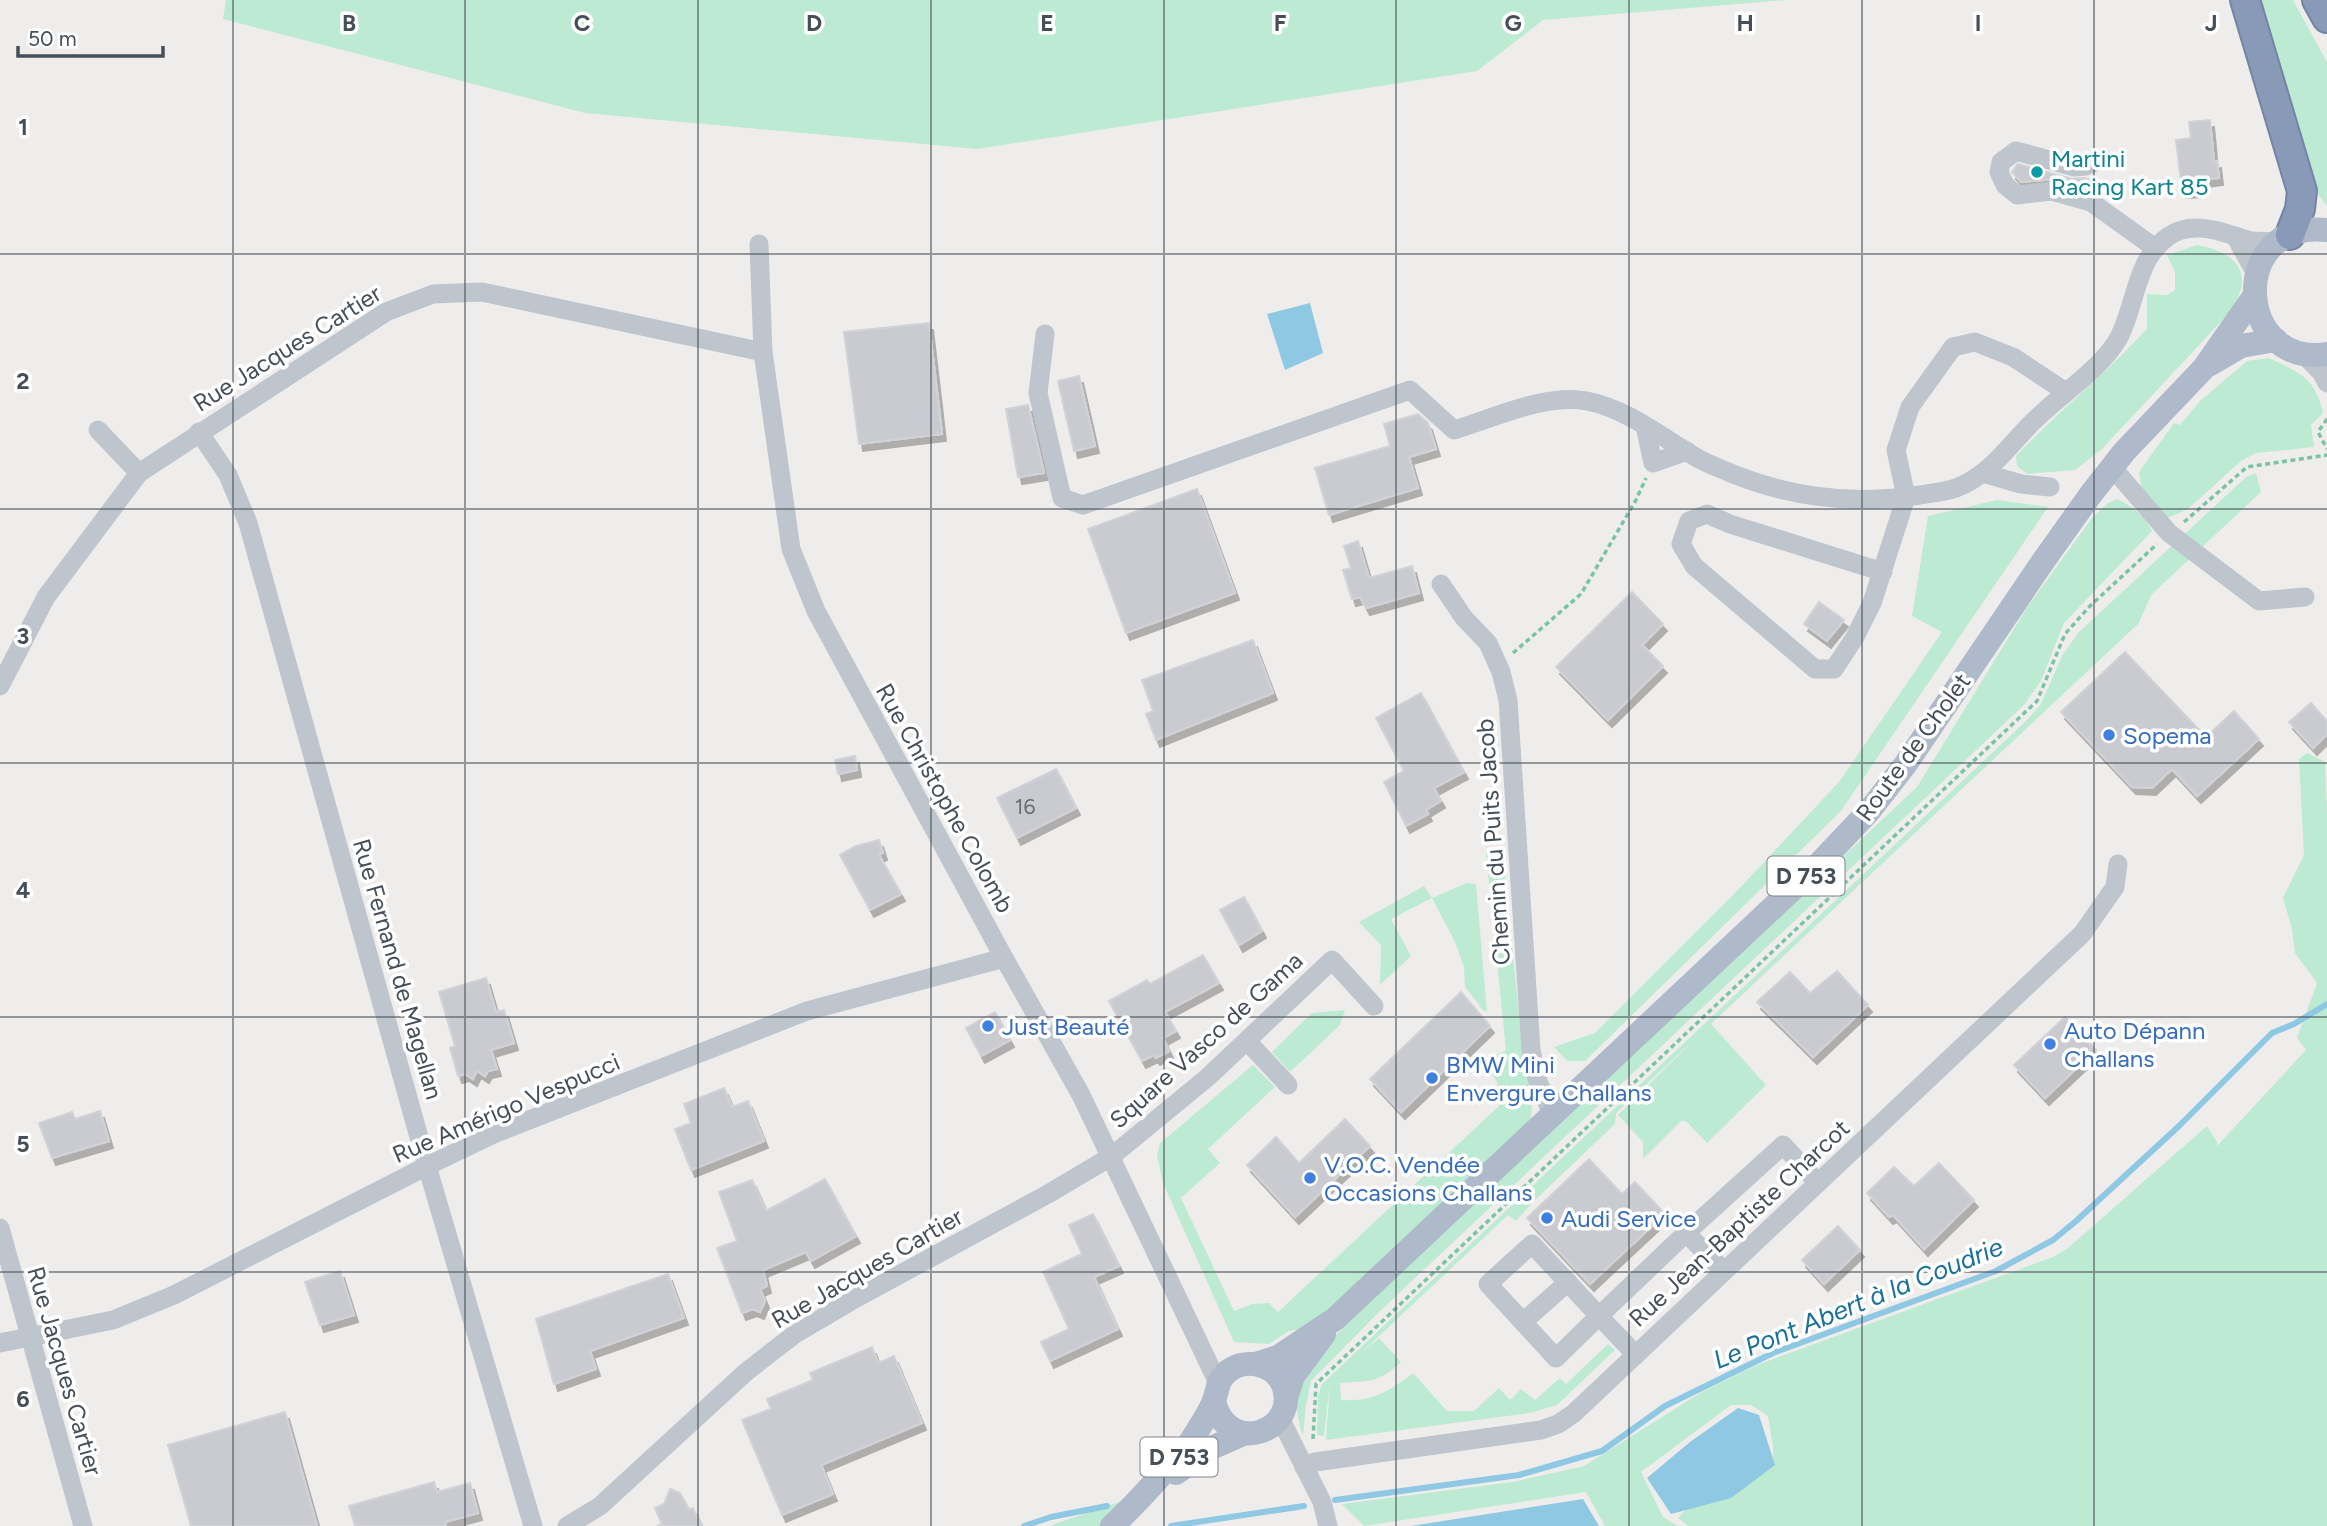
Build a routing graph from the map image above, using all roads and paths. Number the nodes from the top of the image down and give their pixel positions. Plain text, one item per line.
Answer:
1 (2245, 0) edge
2 (2317, 0) edge
3 (2327, 18) edge
4 (2103, 158) dead end
5 (2327, 230) edge
6 (2235, 236) junction
7 (2284, 239) junction
8 (759, 244) dead end
9 (2155, 248) junction
10 (2255, 286) junction
11 (1045, 334) dead end
12 (2276, 340) junction
13 (763, 352) junction
14 (2301, 352) junction
15 (2327, 354) edge
16 (2204, 368) junction
17 (2327, 383) edge
18 (2066, 393) junction
19 (2327, 419) edge
20 (1645, 426) junction
21 (98, 429) dead end
22 (199, 432) junction
23 (2327, 449) edge
24 (1686, 451) junction
25 (2327, 455) edge
26 (1653, 463) junction
27 (2112, 467) junction
28 (139, 473) junction
29 (1983, 473) junction
30 (2050, 486) dead end
31 (1906, 497) junction
32 (2169, 533) junction
33 (1883, 572) junction
34 (1441, 584) dead end
35 (2305, 597) dead end
36 (1498, 666) junction
37 (0, 686) edge
38 (2118, 864) dead end
39 (1004, 958) junction
40 (1374, 1006) dead end
41 (1247, 1041) junction
42 (1289, 1085) dead end
43 (1552, 1114) junction
44 (1112, 1156) junction
45 (427, 1166) junction
46 (1818, 1183) junction
47 (0, 1228) edge
48 (1686, 1233) junction
49 (1724, 1271) junction
50 (1568, 1282) junction
51 (1599, 1317) junction
52 (1335, 1319) junction
53 (1523, 1322) junction
54 (30, 1338) junction
55 (1199, 1342) junction
56 (0, 1343) edge
57 (1636, 1355) junction
58 (1247, 1365) junction
59 (1216, 1392) junction
60 (1268, 1420) junction
61 (1322, 1447) dead end
62 (1302, 1464) junction
63 (1134, 1506) junction
64 (83, 1526) edge
65 (533, 1526) edge
66 (567, 1526) edge
67 (1112, 1526) edge
68 (1328, 1526) edge

1 - 7 highway
2 - 3 highway
4 - 9 street
5 - 7 main road
6 - 7 street
6 - 9 street
6 - 10 street
7 - 10 main road, Route de Cholet
8 - 13 street, Rue Christophe Colomb
9 - 18 street
10 - 12 main road
10 - 16 main road, Route de Cholet / D 753
11 - 20 street
12 - 14 main road
12 - 16 main road, Route de Cholet / D 753
13 - 22 street, Rue Jacques Cartier
13 - 39 street, Rue Christophe Colomb
14 - 15 main road
14 - 17 street
16 - 27 main road, Route de Cholet / D 753
18 - 29 street
18 - 31 street
19 - 23 path
20 - 24 street
20 - 26 street
21 - 28 street
22 - 28 street, Rue Jacques Cartier
22 - 45 street, Rue Fernand de Magellan
24 - 26 street
24 - 31 street
25 - 32 path
26 - 36 path
27 - 32 street
27 - 43 main road, Route de Cholet / D 753
28 - 37 street, Rue Jacques Cartier
29 - 30 street
29 - 31 street
31 - 33 street
32 - 35 street
32 - 61 path
33 - 33 street
34 - 36 street, Chemin du Puits Jacob
36 - 43 street, Chemin du Puits Jacob
38 - 46 street, Rue Jean-Baptiste Charcot
39 - 44 street, Rue Christophe Colomb
39 - 45 street, Rue Amérigo Vespucci
40 - 41 street, Square Vasco de Gama
41 - 42 street
41 - 44 street, Square Vasco de Gama
43 - 52 main road, Route de Cholet / D 753
44 - 55 street, Rue Christophe Colomb
44 - 66 street, Rue Jacques Cartier
45 - 54 street, Rue Amérigo Vespucci
45 - 65 street, Rue Fernand de Magellan
46 - 48 street
46 - 49 street, Rue Jean-Baptiste Charcot
47 - 54 street, Rue Jacques Cartier
48 - 49 street
48 - 51 street
49 - 57 street, Rue Jean-Baptiste Charcot
50 - 51 street
50 - 53 street
50 - 53 street
51 - 53 street
51 - 57 street
52 - 58 main road, Route de Cholet / D 753
52 - 60 main road, Route de Cholet / D 753
54 - 56 street, Rue Amérigo Vespucci
54 - 64 street, Rue Jacques Cartier
55 - 58 street
55 - 59 street, Rue Christophe Colomb
57 - 62 street, Rue Jean-Baptiste Charcot
58 - 59 main road
58 - 60 main road
59 - 60 main road
59 - 63 main road, D 753
60 - 62 street
60 - 63 main road, D 753
62 - 68 street
63 - 67 main road, D 753

